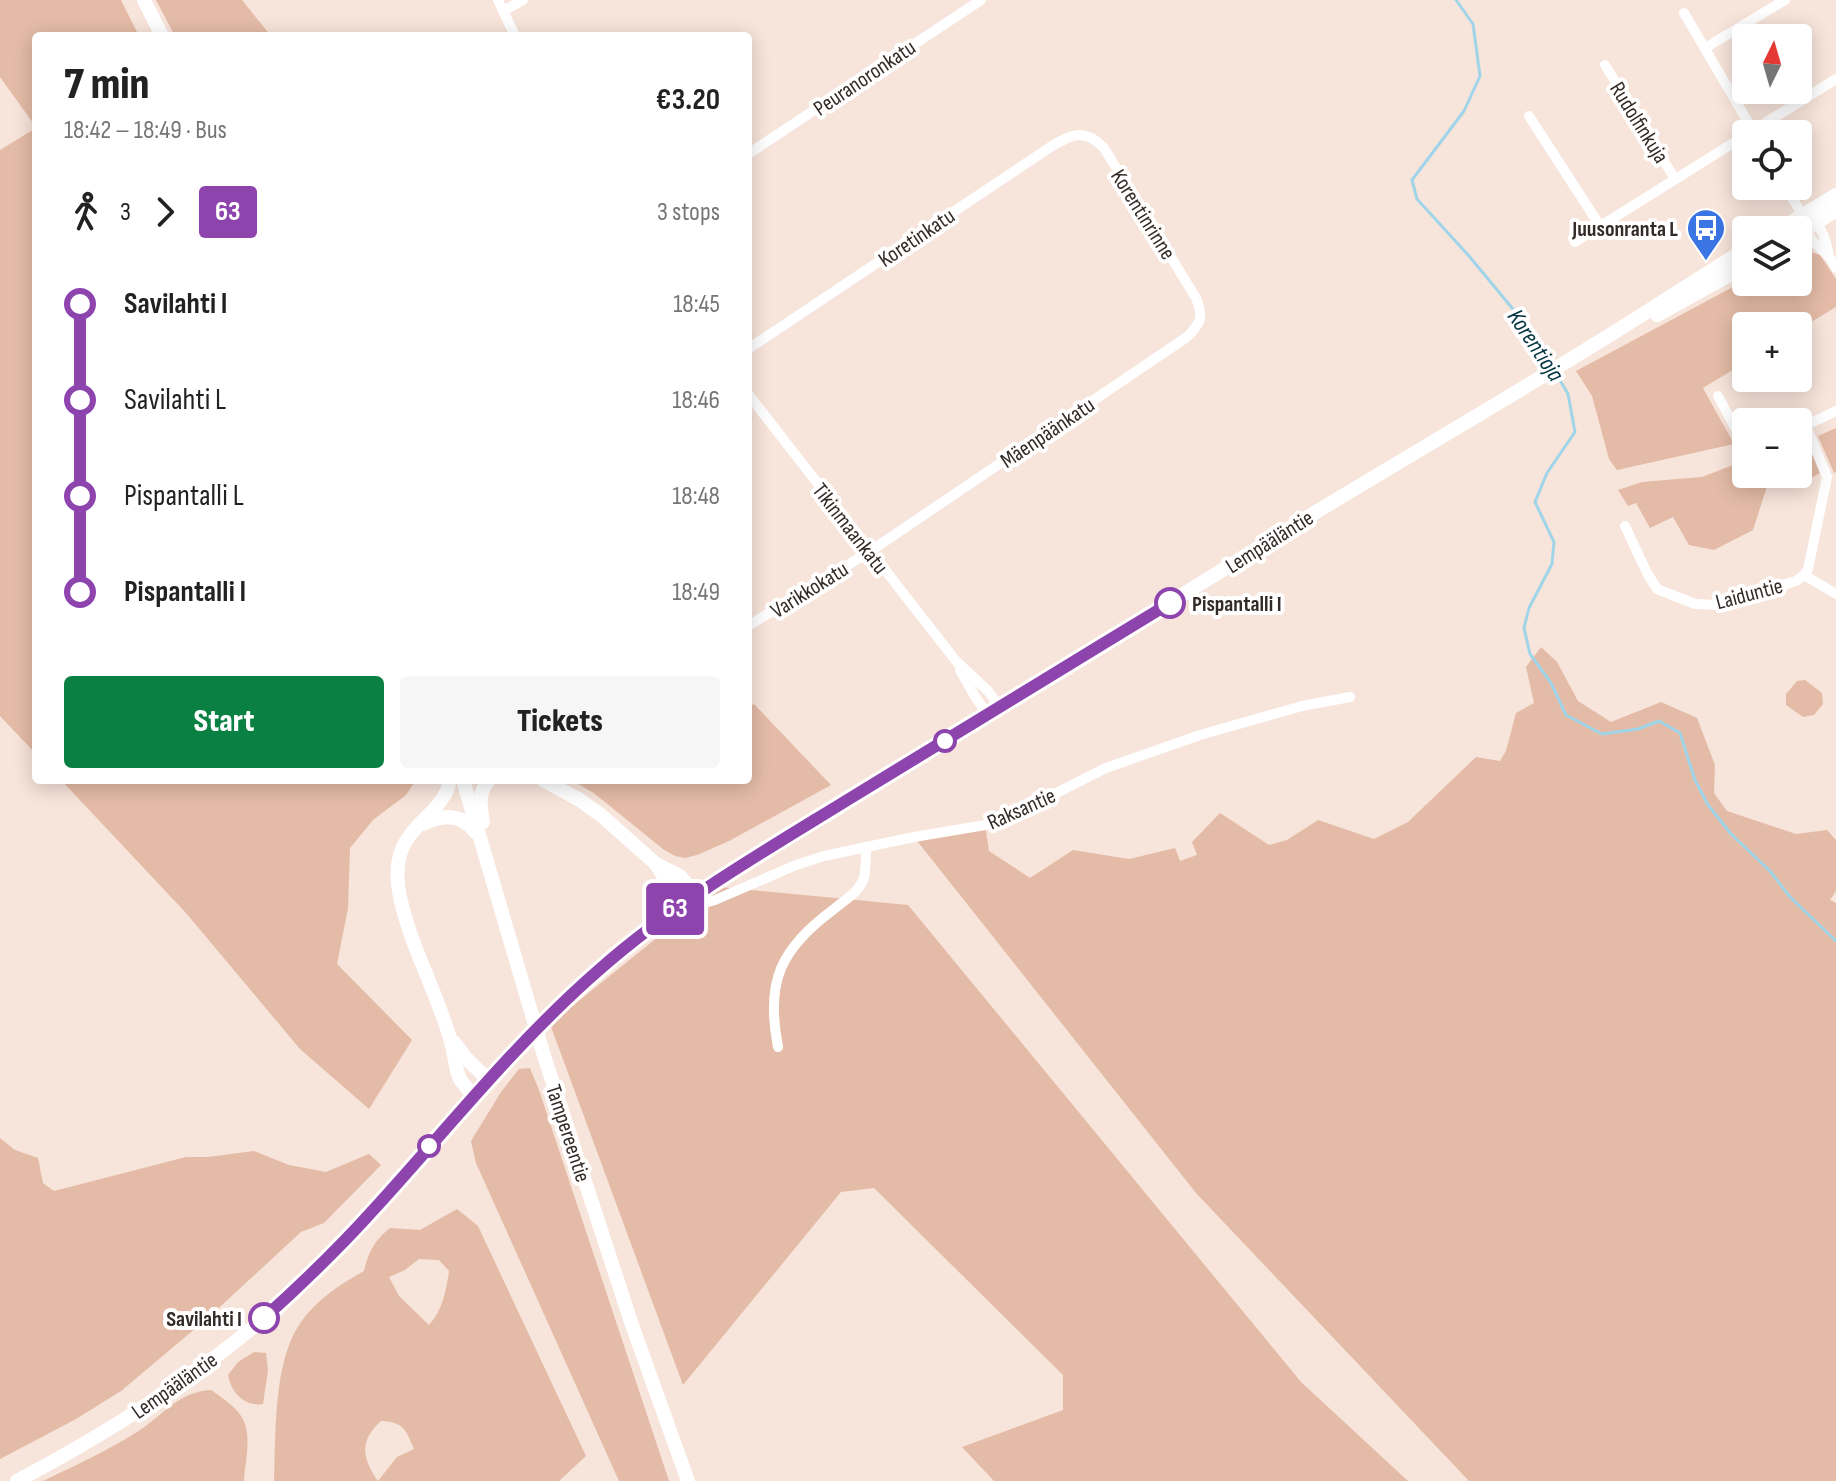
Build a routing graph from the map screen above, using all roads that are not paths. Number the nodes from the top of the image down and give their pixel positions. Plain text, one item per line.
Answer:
1 (144, 0) edge
2 (498, 0) edge
3 (523, 0) edge
4 (981, 0) edge
5 (1785, 0) edge
6 (503, 11) junction
7 (1684, 13) dead end
8 (160, 32) edge
9 (513, 32) edge
10 (1705, 48) junction
11 (1605, 65) dead end
12 (1836, 79) edge
13 (1529, 116) dead end
14 (1743, 120) edge
15 (1771, 120) edge
16 (1088, 135) joint
17 (1732, 144) edge
18 (752, 151) edge
19 (1675, 179) junction
20 (1836, 195) edge
21 (1836, 210) edge
22 (1812, 220) edge
23 (1812, 223) edge
24 (1600, 226) junction
25 (1812, 240) edge
26 (1575, 242) dead end
27 (1732, 258) edge
28 (1833, 263) edge
29 (1732, 274) edge
30 (1196, 298) joint
31 (752, 346) edge
32 (1592, 346) junction
33 (1718, 396) dead end
34 (752, 399) edge
35 (1836, 411) edge
36 (1732, 422) edge
37 (1812, 423) edge
38 (1812, 448) edge
39 (1625, 526) dead end
40 (869, 552) junction
41 (1804, 575) junction
42 (1836, 594) edge
43 (752, 624) edge
44 (1350, 697) dead end
45 (994, 711) junction
46 (449, 784) edge
47 (464, 784) edge
48 (486, 784) edge
49 (550, 784) edge
50 (416, 828) junction
51 (482, 843) junction
52 (866, 847) junction
53 (495, 889) junction
54 (689, 899) junction
55 (450, 1036) junction
56 (778, 1047) dead end
57 (488, 1080) junction
58 (474, 1096) junction
59 (17, 1481) edge
60 (688, 1481) edge

1 - 8 main road
2 - 6 street
3 - 6 street
4 - 18 street, Peuranoronkatu
5 - 10 street
6 - 9 street
7 - 10 street
10 - 14 street
11 - 19 street, Rudolfinkuja
12 - 15 street
13 - 24 street
16 - 30 street, Korentinrinne
16 - 31 street, Koretinkatu
17 - 19 street
19 - 24 street
20 - 22 main road
21 - 23 main road
24 - 26 street
25 - 28 street
27 - 32 main road, Lempääläntie
29 - 32 main road, Lempääläntie
30 - 40 street, Mäenpäänkatu
32 - 45 main road, Lempääläntie
33 - 36 street
34 - 40 street, Tikinmaankatu
35 - 37 street
38 - 41 street, Laiduntie
39 - 41 street, Laiduntie
40 - 43 street, Varikkokatu
40 - 45 street, Tikinmaankatu
41 - 42 street
44 - 52 street, Raksantie
45 - 54 main road, Lempääläntie
46 - 50 main road
47 - 51 main road, Tampereentie
48 - 53 main road
49 - 54 main road
50 - 51 main road
50 - 55 main road
51 - 53 main road, Tampereentie
52 - 54 street, Raksantie
52 - 56 street
53 - 60 main road, Tampereentie
54 - 57 main road, Lempääläntie
55 - 57 main road
55 - 58 main road
57 - 58 main road, Lempääläntie
58 - 59 main road, Lempääläntie

